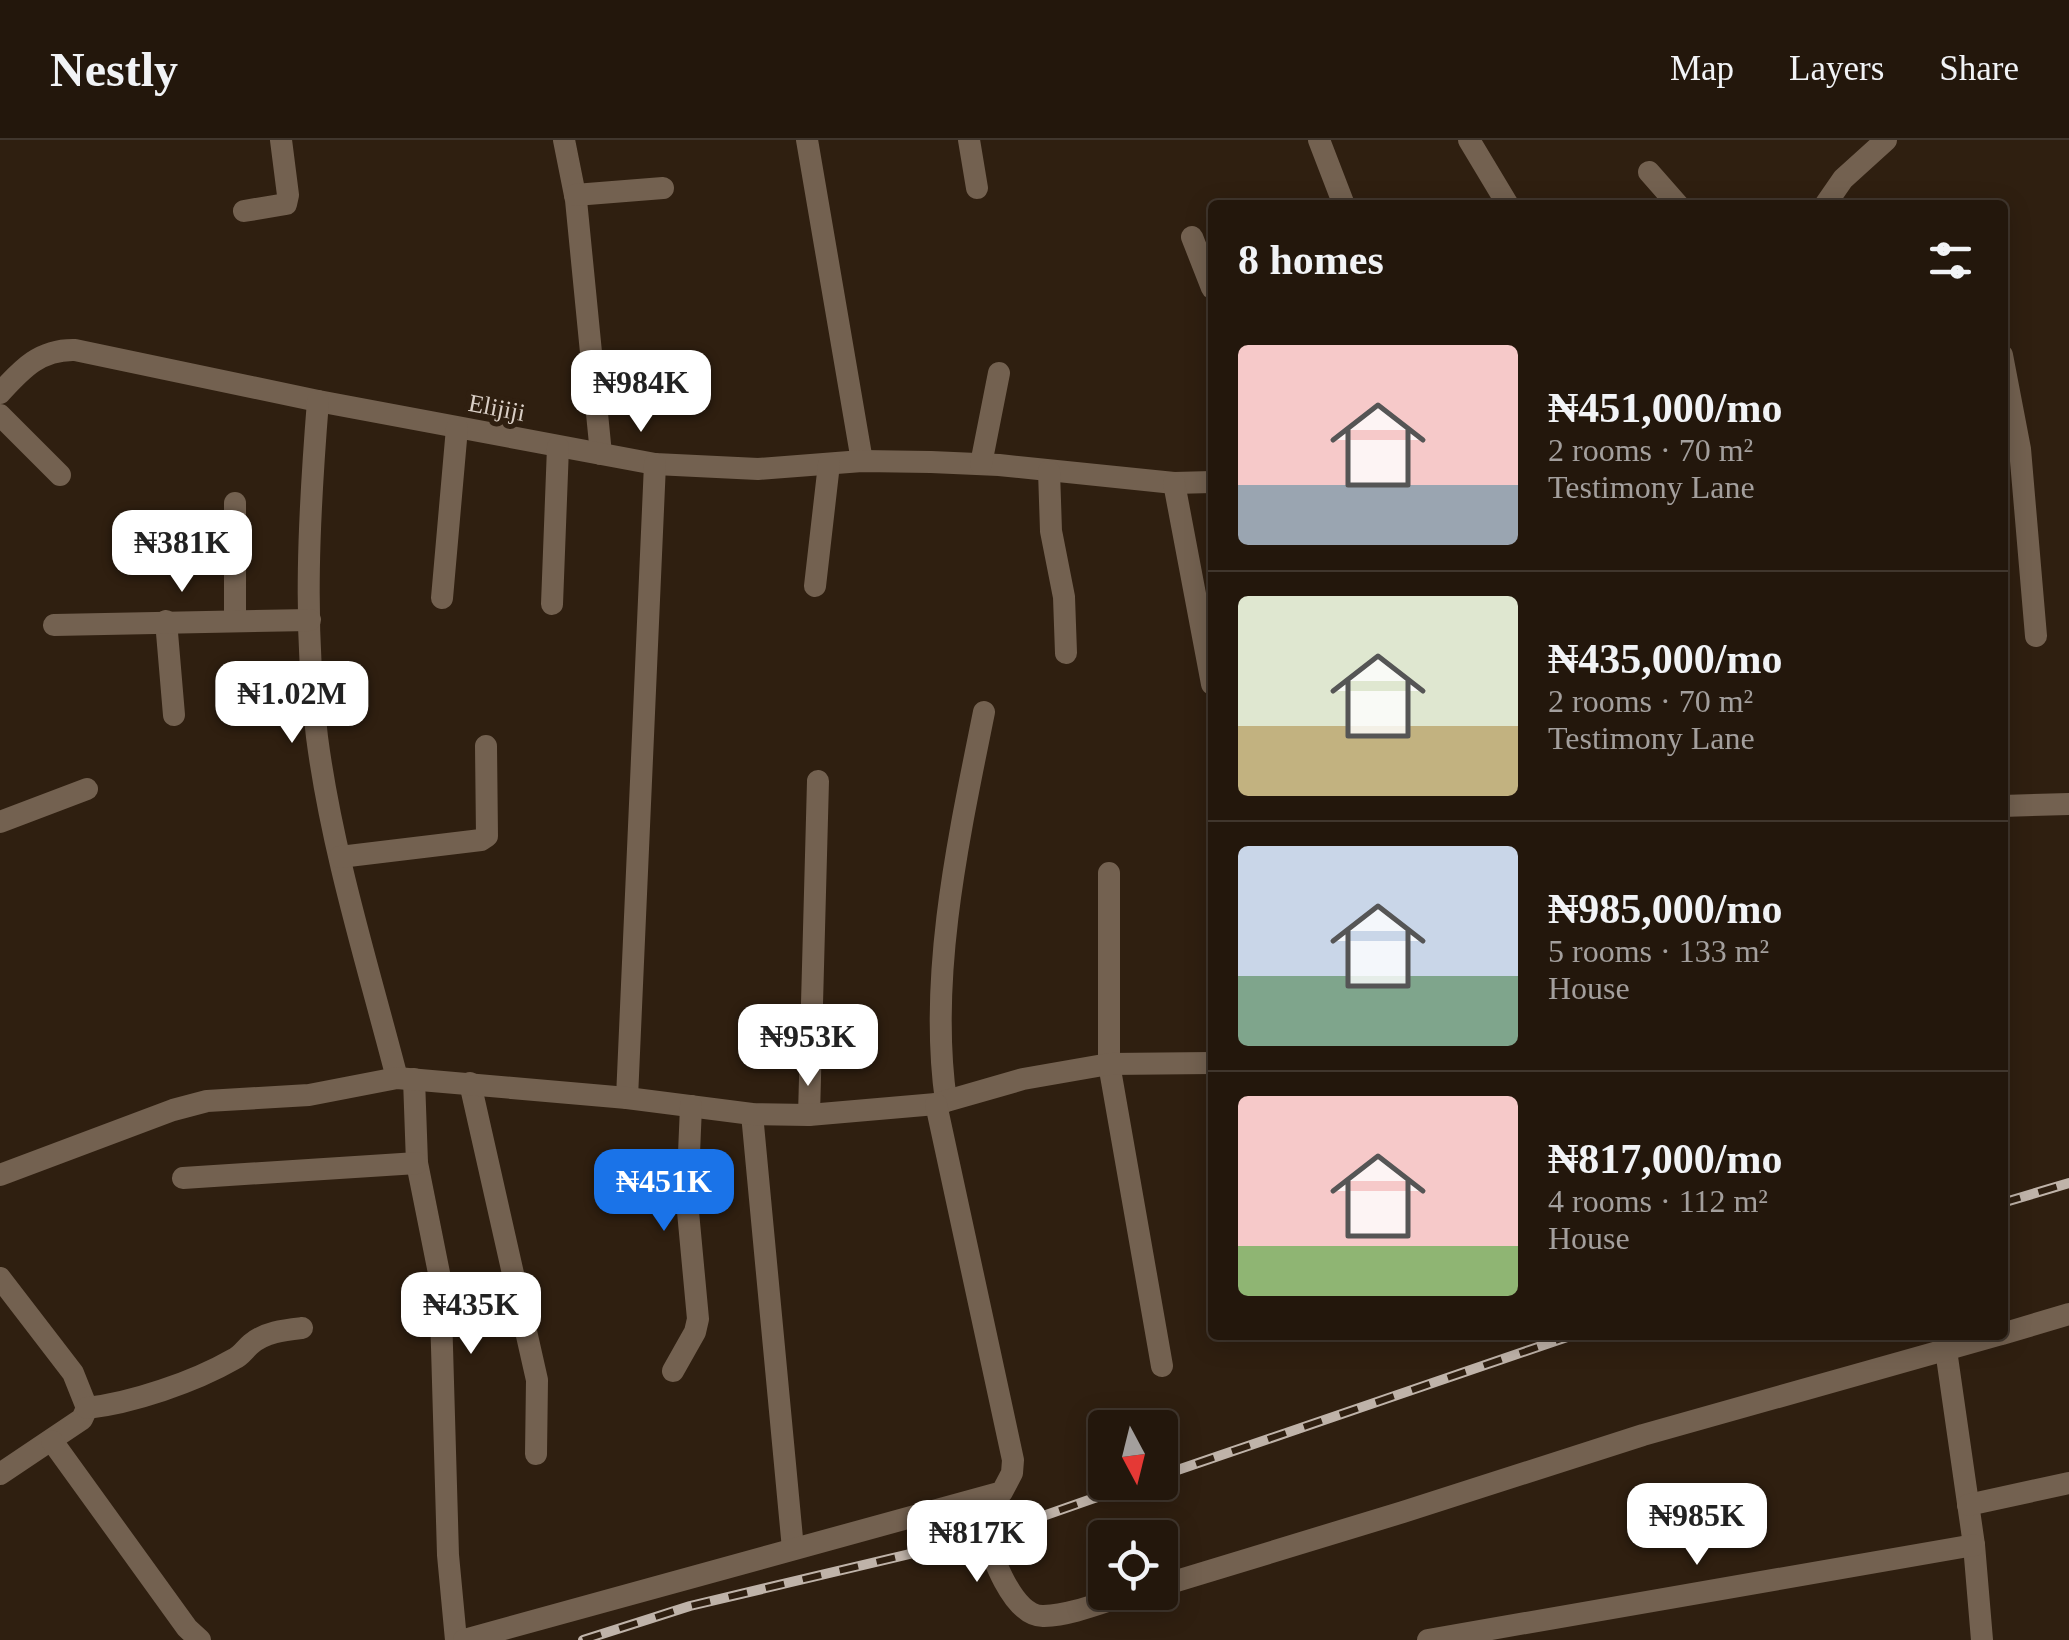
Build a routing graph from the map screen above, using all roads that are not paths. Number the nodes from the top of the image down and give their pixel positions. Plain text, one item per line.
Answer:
1 (281, 140) edge
2 (564, 140) edge
3 (807, 140) edge
4 (969, 140) edge
5 (1320, 140) edge
6 (1469, 140) edge
7 (1886, 140) edge
8 (1649, 172) dead end
9 (663, 188) dead end
10 (977, 188) dead end
11 (575, 195) junction
12 (1342, 200) edge
13 (1505, 200) edge
14 (1674, 200) edge
15 (1828, 200) edge
16 (244, 211) dead end
17 (1192, 237) dead end
18 (1208, 278) edge
19 (999, 373) dead end
20 (2008, 386) edge
21 (0, 392) edge
22 (318, 402) junction
23 (0, 415) edge
24 (457, 428) junction
25 (558, 447) junction
26 (601, 454) junction
27 (862, 461) junction
28 (655, 464) junction
29 (829, 464) junction
30 (980, 464) junction
31 (1049, 471) junction
32 (60, 475) dead end
33 (1208, 482) edge
34 (1174, 484) junction
35 (235, 503) dead end
36 (814, 586) dead end
37 (442, 598) dead end
38 (552, 604) dead end
39 (234, 620) junction
40 (310, 620) junction
41 (166, 621) junction
42 (54, 625) dead end
43 (2036, 636) dead end
44 (1066, 653) dead end
45 (1208, 663) edge
46 (984, 712) dead end
47 (174, 716) dead end
48 (486, 746) dead end
49 (818, 781) dead end
50 (88, 789) dead end
51 (2069, 804) edge
52 (2008, 806) edge
53 (0, 822) edge
54 (340, 857) junction
55 (1109, 873) dead end
56 (1208, 1063) edge
57 (1109, 1064) junction
58 (406, 1078) junction
59 (470, 1083) junction
60 (627, 1098) junction
61 (941, 1102) junction
62 (691, 1106) junction
63 (752, 1114) junction
64 (809, 1115) junction
65 (417, 1164) junction
66 (0, 1175) edge
67 (184, 1178) dead end
68 (0, 1278) edge
69 (10, 1304) edge
70 (2069, 1314) edge
71 (302, 1328) dead end
72 (2008, 1332) edge
73 (1980, 1340) edge
74 (1946, 1350) junction
75 (1162, 1366) dead end
76 (673, 1371) dead end
77 (87, 1408) junction
78 (52, 1440) junction
79 (536, 1454) dead end
80 (0, 1474) edge
81 (2069, 1483) edge
82 (973, 1502) junction
83 (1968, 1504) junction
84 (1974, 1545) junction
85 (793, 1549) junction
86 (1178, 1581) edge
87 (1088, 1604) edge
88 (200, 1640) edge
89 (460, 1640) edge
90 (1428, 1640) edge
91 (1982, 1640) edge

1 - 16 street
2 - 11 street
3 - 27 street
4 - 10 street
5 - 12 street
6 - 13 street
7 - 15 street
8 - 14 street
9 - 11 street
11 - 26 street
17 - 18 street
19 - 30 street
20 - 43 street
21 - 22 street, Elijiji
22 - 24 street, Elijiji
22 - 40 street
23 - 32 street
24 - 25 street, Elijiji
24 - 37 street
25 - 26 street, Elijiji
25 - 38 street
26 - 28 street, Elijiji
27 - 29 street, Elijiji
27 - 30 street, Elijiji
28 - 29 street, Elijiji
28 - 60 street
29 - 36 street
30 - 31 street, Elijiji
31 - 34 street, Elijiji
31 - 44 street
33 - 34 street, Elijiji
34 - 45 street
35 - 39 street
39 - 40 street
39 - 41 street
40 - 54 street
41 - 42 street
41 - 47 street
46 - 61 street
48 - 54 street
49 - 64 street
50 - 53 street
51 - 52 street
54 - 58 street
55 - 57 street
56 - 57 street
57 - 61 street
57 - 75 street
58 - 59 street
58 - 65 street
58 - 66 street
59 - 60 street
59 - 79 street
60 - 62 street
61 - 64 street
61 - 82 street
62 - 63 street
62 - 76 street
63 - 64 street
63 - 85 street
65 - 67 street
65 - 89 street
68 - 69 street
69 - 77 street
70 - 72 street
71 - 77 street
73 - 74 street
74 - 83 street
74 - 86 street
77 - 78 street
78 - 80 street
78 - 88 street
81 - 83 street
82 - 85 street
82 - 87 street
83 - 84 street
84 - 90 street
84 - 91 street
85 - 89 street

